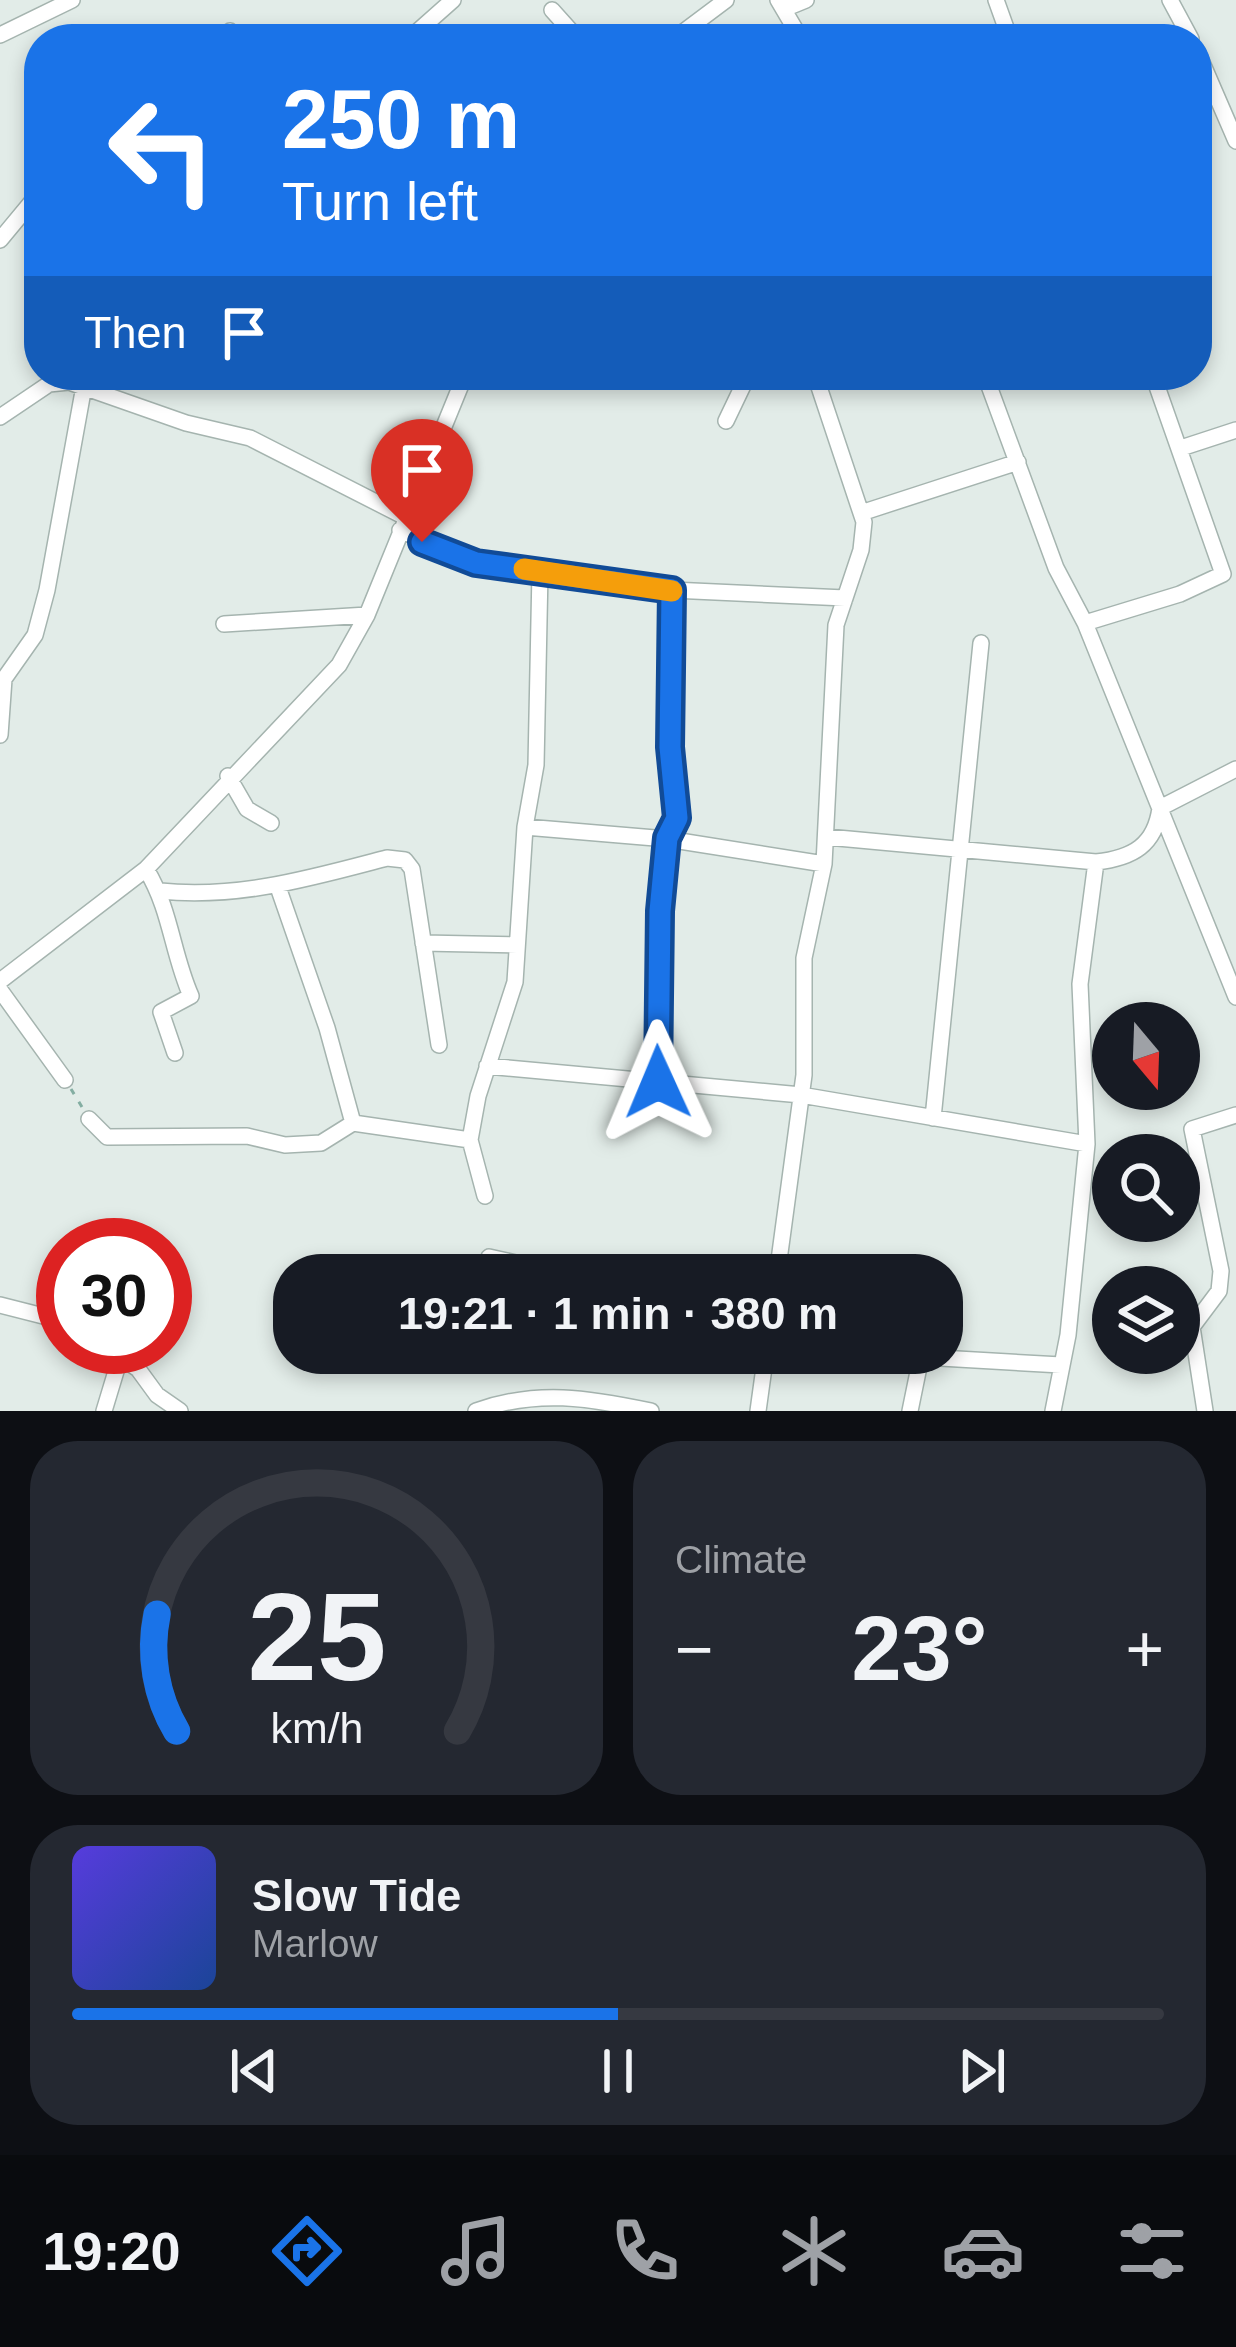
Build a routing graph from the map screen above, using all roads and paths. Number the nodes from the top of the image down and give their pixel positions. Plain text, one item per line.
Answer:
1 (72, 0) edge
2 (453, 0) edge
3 (726, 0) edge
4 (806, 0) edge
5 (781, 4) edge
6 (552, 10) dead end
7 (426, 24) edge
8 (565, 24) edge
9 (694, 24) edge
10 (0, 34) edge
11 (1212, 84) edge
12 (1234, 132) edge
13 (24, 211) edge
14 (0, 240) edge
15 (40, 390) edge
16 (84, 390) edge
17 (109, 390) edge
18 (459, 390) edge
19 (741, 390) edge
20 (819, 390) edge
21 (991, 390) edge
22 (1159, 390) edge
23 (0, 417) edge
24 (726, 421) dead end
25 (1236, 430) edge
26 (1181, 448) junction
27 (1018, 462) junction
28 (864, 512) junction
29 (404, 524) junction
30 (540, 572) junction
31 (672, 590) junction
32 (845, 598) junction
33 (367, 616) junction
34 (1085, 623) junction
35 (224, 624) dead end
36 (981, 643) dead end
37 (0, 735) edge
38 (1236, 769) edge
39 (228, 776) junction
40 (1160, 808) junction
41 (271, 823) dead end
42 (525, 827) junction
43 (827, 837) junction
44 (667, 838) junction
45 (960, 848) junction
46 (1096, 862) junction
47 (824, 864) junction
48 (146, 869) junction
49 (278, 887) junction
50 (160, 891) junction
51 (423, 943) junction
52 (517, 945) junction
53 (0, 985) edge
54 (1236, 997) edge
55 (439, 1045) dead end
56 (175, 1053) dead end
57 (487, 1066) junction
58 (65, 1080) joint
59 (658, 1082) junction
60 (801, 1095) junction
61 (1236, 1115) edge
62 (89, 1118) joint
63 (933, 1118) junction
64 (352, 1124) junction
65 (470, 1140) junction
66 (1088, 1144) junction
67 (485, 1196) dead end
68 (780, 1254) edge
69 (0, 1305) edge
70 (36, 1315) edge
71 (963, 1360) edge
72 (1061, 1365) junction
73 (115, 1374) edge
74 (138, 1374) edge
75 (763, 1374) edge
76 (918, 1374) edge
77 (104, 1411) edge
78 (180, 1411) edge
79 (476, 1411) edge
80 (651, 1411) edge
81 (758, 1411) edge
82 (910, 1411) edge
83 (1053, 1411) edge
84 (1205, 1411) edge

1 - 10 street
2 - 7 street
3 - 9 street
4 - 5 street
6 - 8 street
11 - 12 street
13 - 14 street
15 - 23 street
16 - 37 street
17 - 29 street
18 - 29 street
19 - 24 street
20 - 28 street
21 - 27 street
22 - 26 street
25 - 26 street
26 - 34 street
27 - 28 street
27 - 34 street
28 - 32 street
29 - 30 street
29 - 33 street
30 - 31 street
30 - 42 street
31 - 32 street
31 - 44 street
32 - 43 street
33 - 35 street
33 - 39 street
34 - 40 street
36 - 45 street
38 - 40 street
39 - 41 street
39 - 48 street
40 - 46 street
40 - 54 street
42 - 44 street
42 - 52 street
43 - 45 street
43 - 47 street
44 - 47 street
44 - 59 street
45 - 46 street
45 - 63 street
46 - 66 street
47 - 60 street
48 - 50 street
48 - 53 street
49 - 50 street
49 - 51 street
49 - 64 street
50 - 56 street
51 - 52 street
51 - 55 street
52 - 57 street
53 - 58 street
57 - 59 street
57 - 65 street
58 - 62 path
59 - 60 street
60 - 63 street
60 - 68 street
61 - 84 street
62 - 64 street
63 - 66 street
64 - 65 street
65 - 67 street
66 - 72 street
69 - 70 street
71 - 72 street
72 - 83 street
73 - 77 street
74 - 78 street
75 - 81 street
76 - 82 street
79 - 80 street

